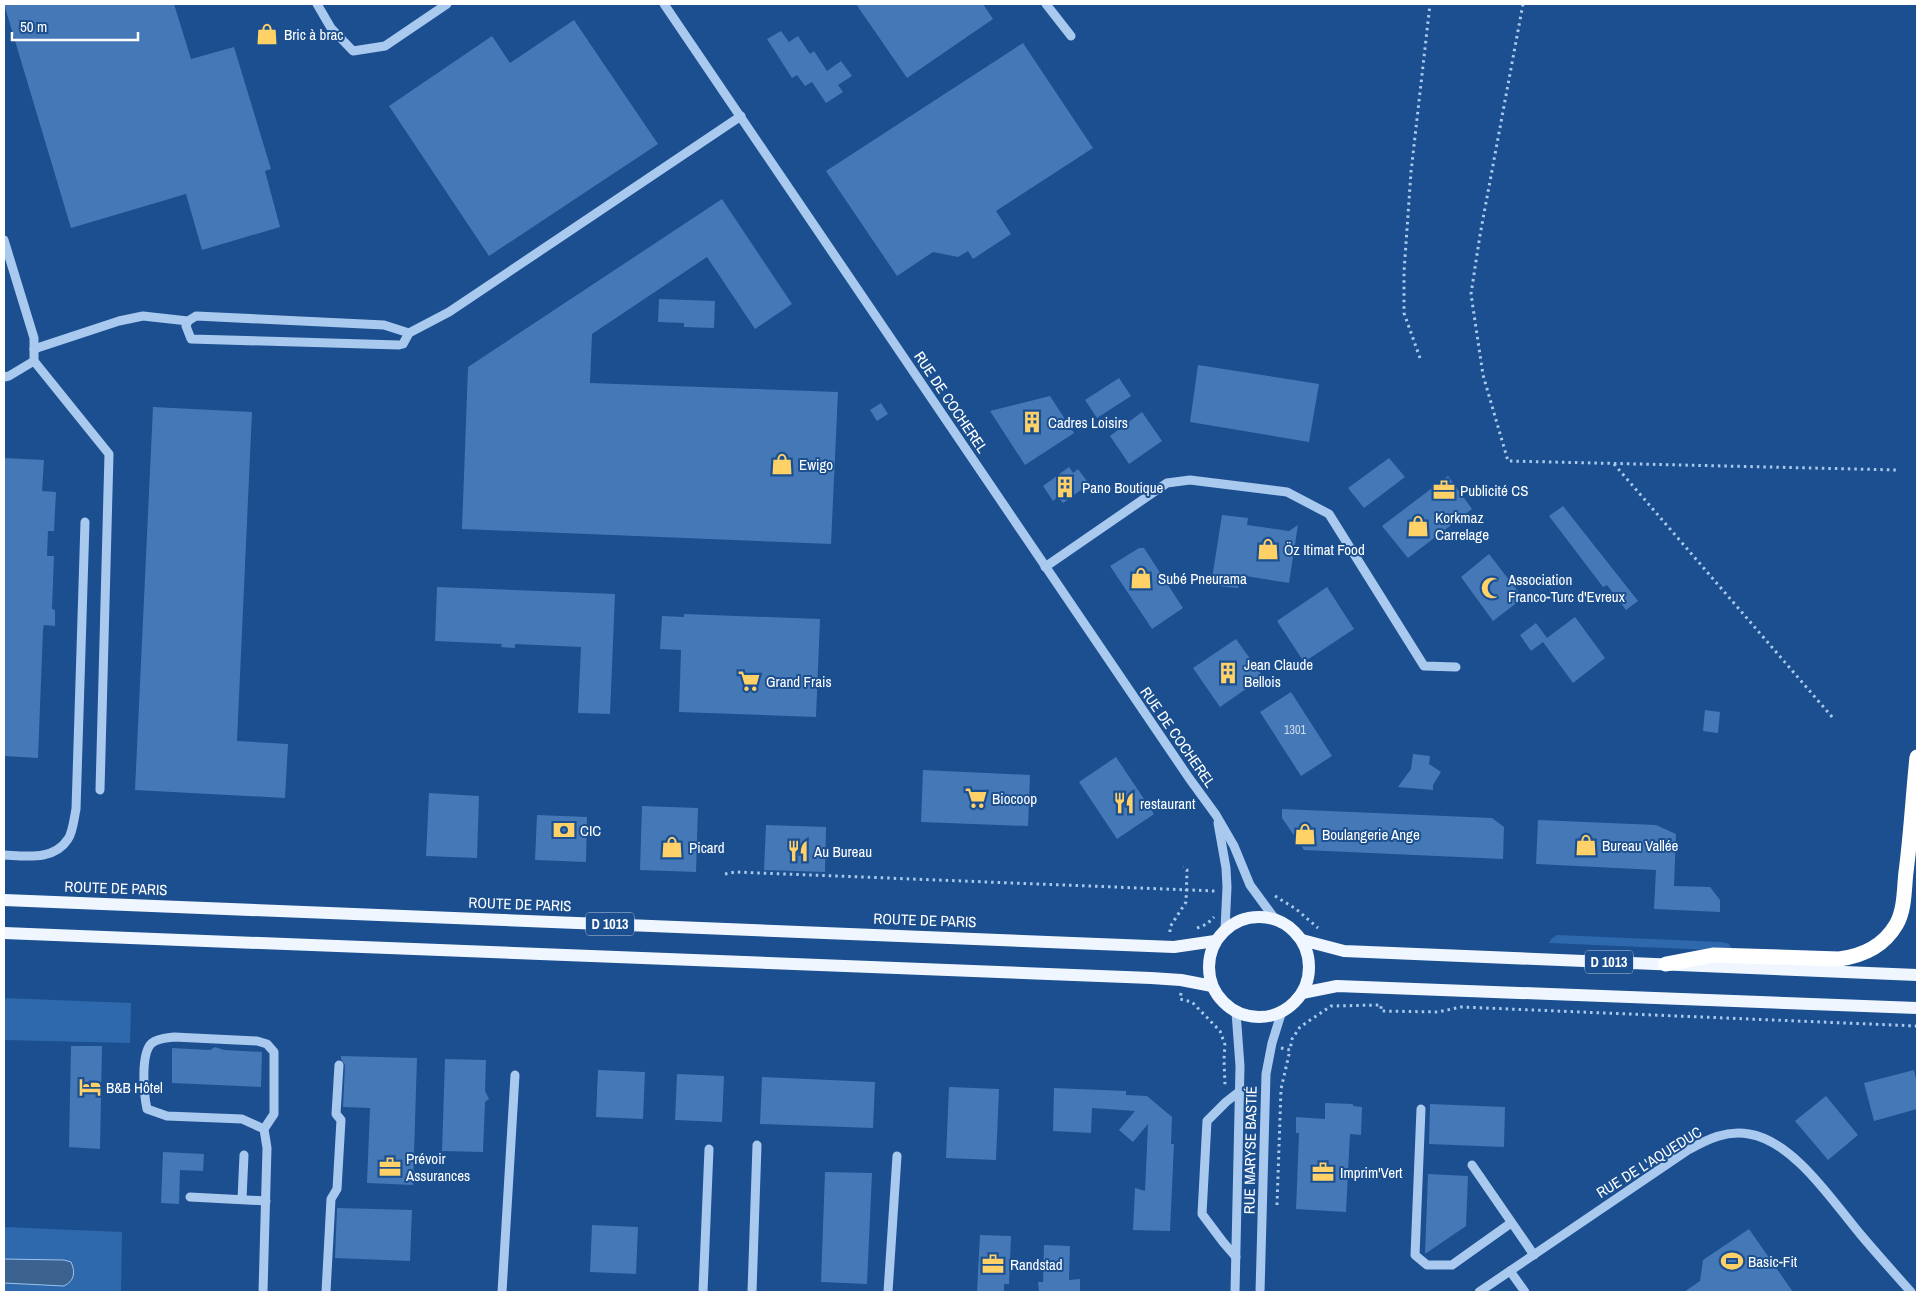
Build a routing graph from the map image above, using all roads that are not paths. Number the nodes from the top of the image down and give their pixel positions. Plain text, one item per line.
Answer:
1 (317, 4) edge
2 (447, 4) edge
3 (664, 4) edge
4 (1046, 4) edge
5 (1071, 36) dead end
6 (741, 116) junction
7 (4, 240) edge
8 (188, 321) junction
9 (409, 333) junction
10 (34, 349) junction
11 (34, 361) junction
12 (4, 377) edge
13 (85, 522) dead end
14 (1045, 567) junction
15 (1456, 667) dead end
16 (1917, 757) edge
17 (100, 790) dead end
18 (1216, 815) junction
19 (4, 855) edge
20 (4, 900) edge
21 (77, 903) junction
22 (4, 905) edge
23 (1275, 919) junction
24 (1225, 929) junction
25 (4, 933) edge
26 (1302, 940) junction
27 (1215, 941) junction
28 (1666, 964) junction
29 (1917, 975) edge
30 (1212, 986) junction
31 (1302, 993) junction
32 (1917, 1008) edge
33 (1236, 1012) junction
34 (1282, 1012) junction
35 (339, 1065) dead end
36 (515, 1075) dead end
37 (1240, 1092) junction
38 (1421, 1109) dead end
39 (264, 1129) junction
40 (757, 1145) dead end
41 (709, 1149) dead end
42 (244, 1155) dead end
43 (897, 1156) dead end
44 (1472, 1165) dead end
45 (190, 1197) dead end
46 (242, 1199) junction
47 (266, 1200) junction
48 (1511, 1223) junction
49 (1534, 1255) junction
50 (1236, 1257) junction
51 (1510, 1271) junction
52 (262, 1292) edge
53 (326, 1292) edge
54 (502, 1292) edge
55 (703, 1292) edge
56 (752, 1292) edge
57 (888, 1292) edge
58 (1235, 1292) edge
59 (1260, 1292) edge
60 (1478, 1292) edge
61 (1525, 1292) edge
62 (1911, 1292) edge

1 - 2 street
3 - 6 street, RUE DE COCHEREL
4 - 5 street
6 - 9 street
6 - 14 street, RUE DE COCHEREL
7 - 10 street
8 - 9 street
8 - 9 street
8 - 10 street
10 - 11 street
11 - 12 street
11 - 17 street
13 - 19 street
14 - 15 street
14 - 18 street, RUE DE COCHEREL
16 - 28 highway
18 - 23 street, RUE DE COCHEREL
18 - 24 street, RUE DE COCHEREL
20 - 21 main road, ROUTE DE PARIS / D 1013
21 - 22 main road
21 - 27 main road, ROUTE DE PARIS / D 1013
23 - 24 main road
23 - 26 main road
24 - 27 main road
25 - 30 main road, D 1013
26 - 28 main road, D 1013
26 - 31 main road
27 - 30 main road
28 - 29 main road, D 1013
30 - 33 main road
31 - 32 main road, D 1013
31 - 34 main road
33 - 34 main road
33 - 37 street, RUE MARYSE BASTIÉ
34 - 59 street, RUE MARYSE BASTIÉ
35 - 53 street
36 - 54 street
37 - 50 street, RUE MARYSE BASTIÉ
37 - 50 street
38 - 48 street
39 - 39 street
39 - 47 street
40 - 56 street
41 - 55 street
42 - 46 street
43 - 57 street
44 - 48 street
45 - 46 street
46 - 47 street
47 - 52 street
48 - 49 street
49 - 51 street, RUE DE L'AQUEDUC
49 - 62 street, RUE DE L'AQUEDUC
50 - 58 street, RUE MARYSE BASTIÉ
51 - 60 street, RUE DE L'AQUEDUC
51 - 61 street

